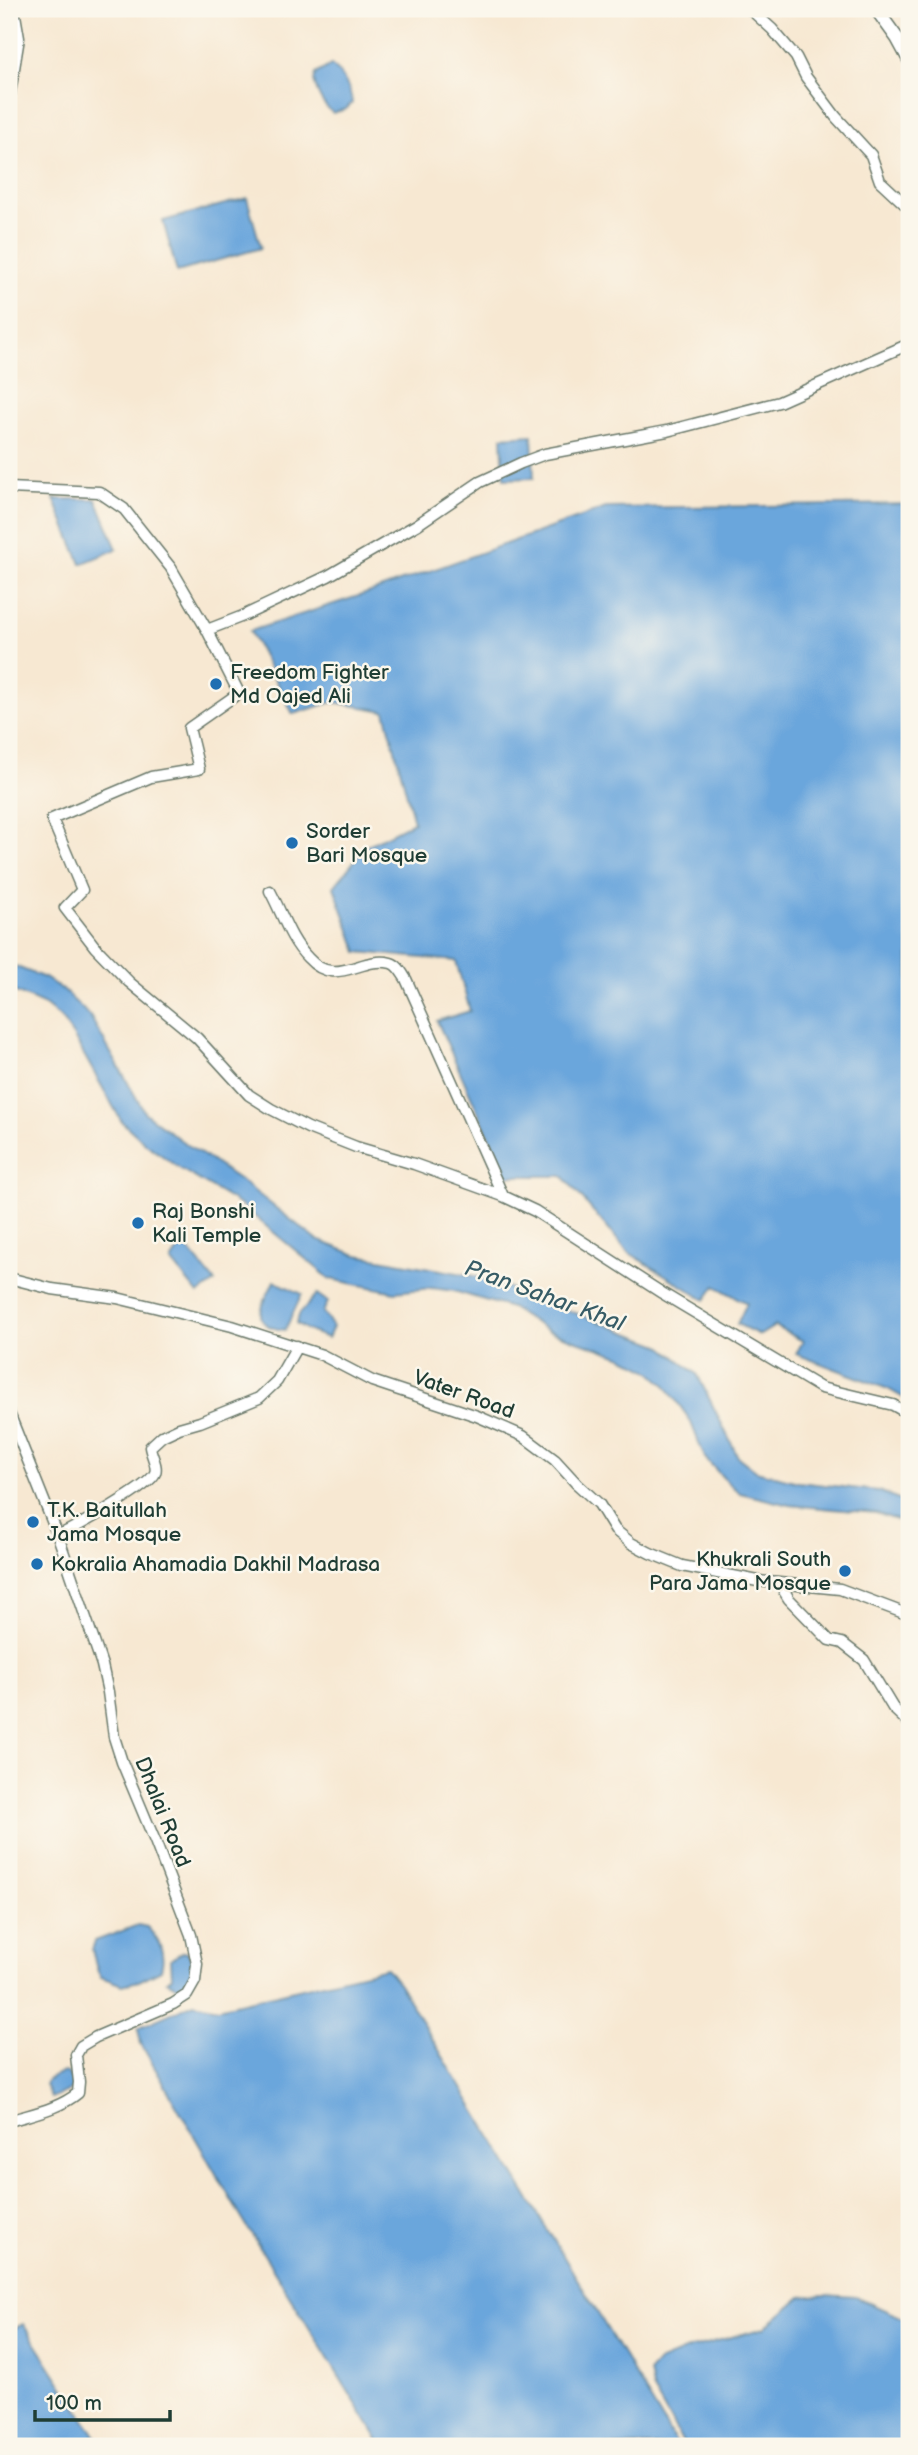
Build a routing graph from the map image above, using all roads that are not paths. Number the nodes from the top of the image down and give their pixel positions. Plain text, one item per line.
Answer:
1 (14, 9) edge
2 (750, 9) edge
3 (876, 9) edge
4 (909, 60) edge
5 (11, 72) edge
6 (9, 99) edge
7 (909, 208) edge
8 (909, 344) edge
9 (9, 488) edge
10 (207, 630) junction
11 (270, 891) dead end
12 (503, 1196) junction
13 (9, 1278) edge
14 (297, 1346) junction
15 (9, 1413) edge
16 (909, 1414) edge
17 (58, 1536) junction
18 (779, 1583) junction
19 (909, 1615) edge
20 (909, 1723) edge
21 (9, 2121) edge

1 - 5 street
2 - 7 street
3 - 4 main road
5 - 6 street
8 - 10 street
9 - 10 street
10 - 12 street
11 - 12 street
12 - 16 street
13 - 14 street, Vater Road
14 - 17 street
14 - 18 street, Vater Road
15 - 17 street, Dhalai Road
17 - 21 street, Dhalai Road
18 - 19 street, Vater Road
18 - 20 street

